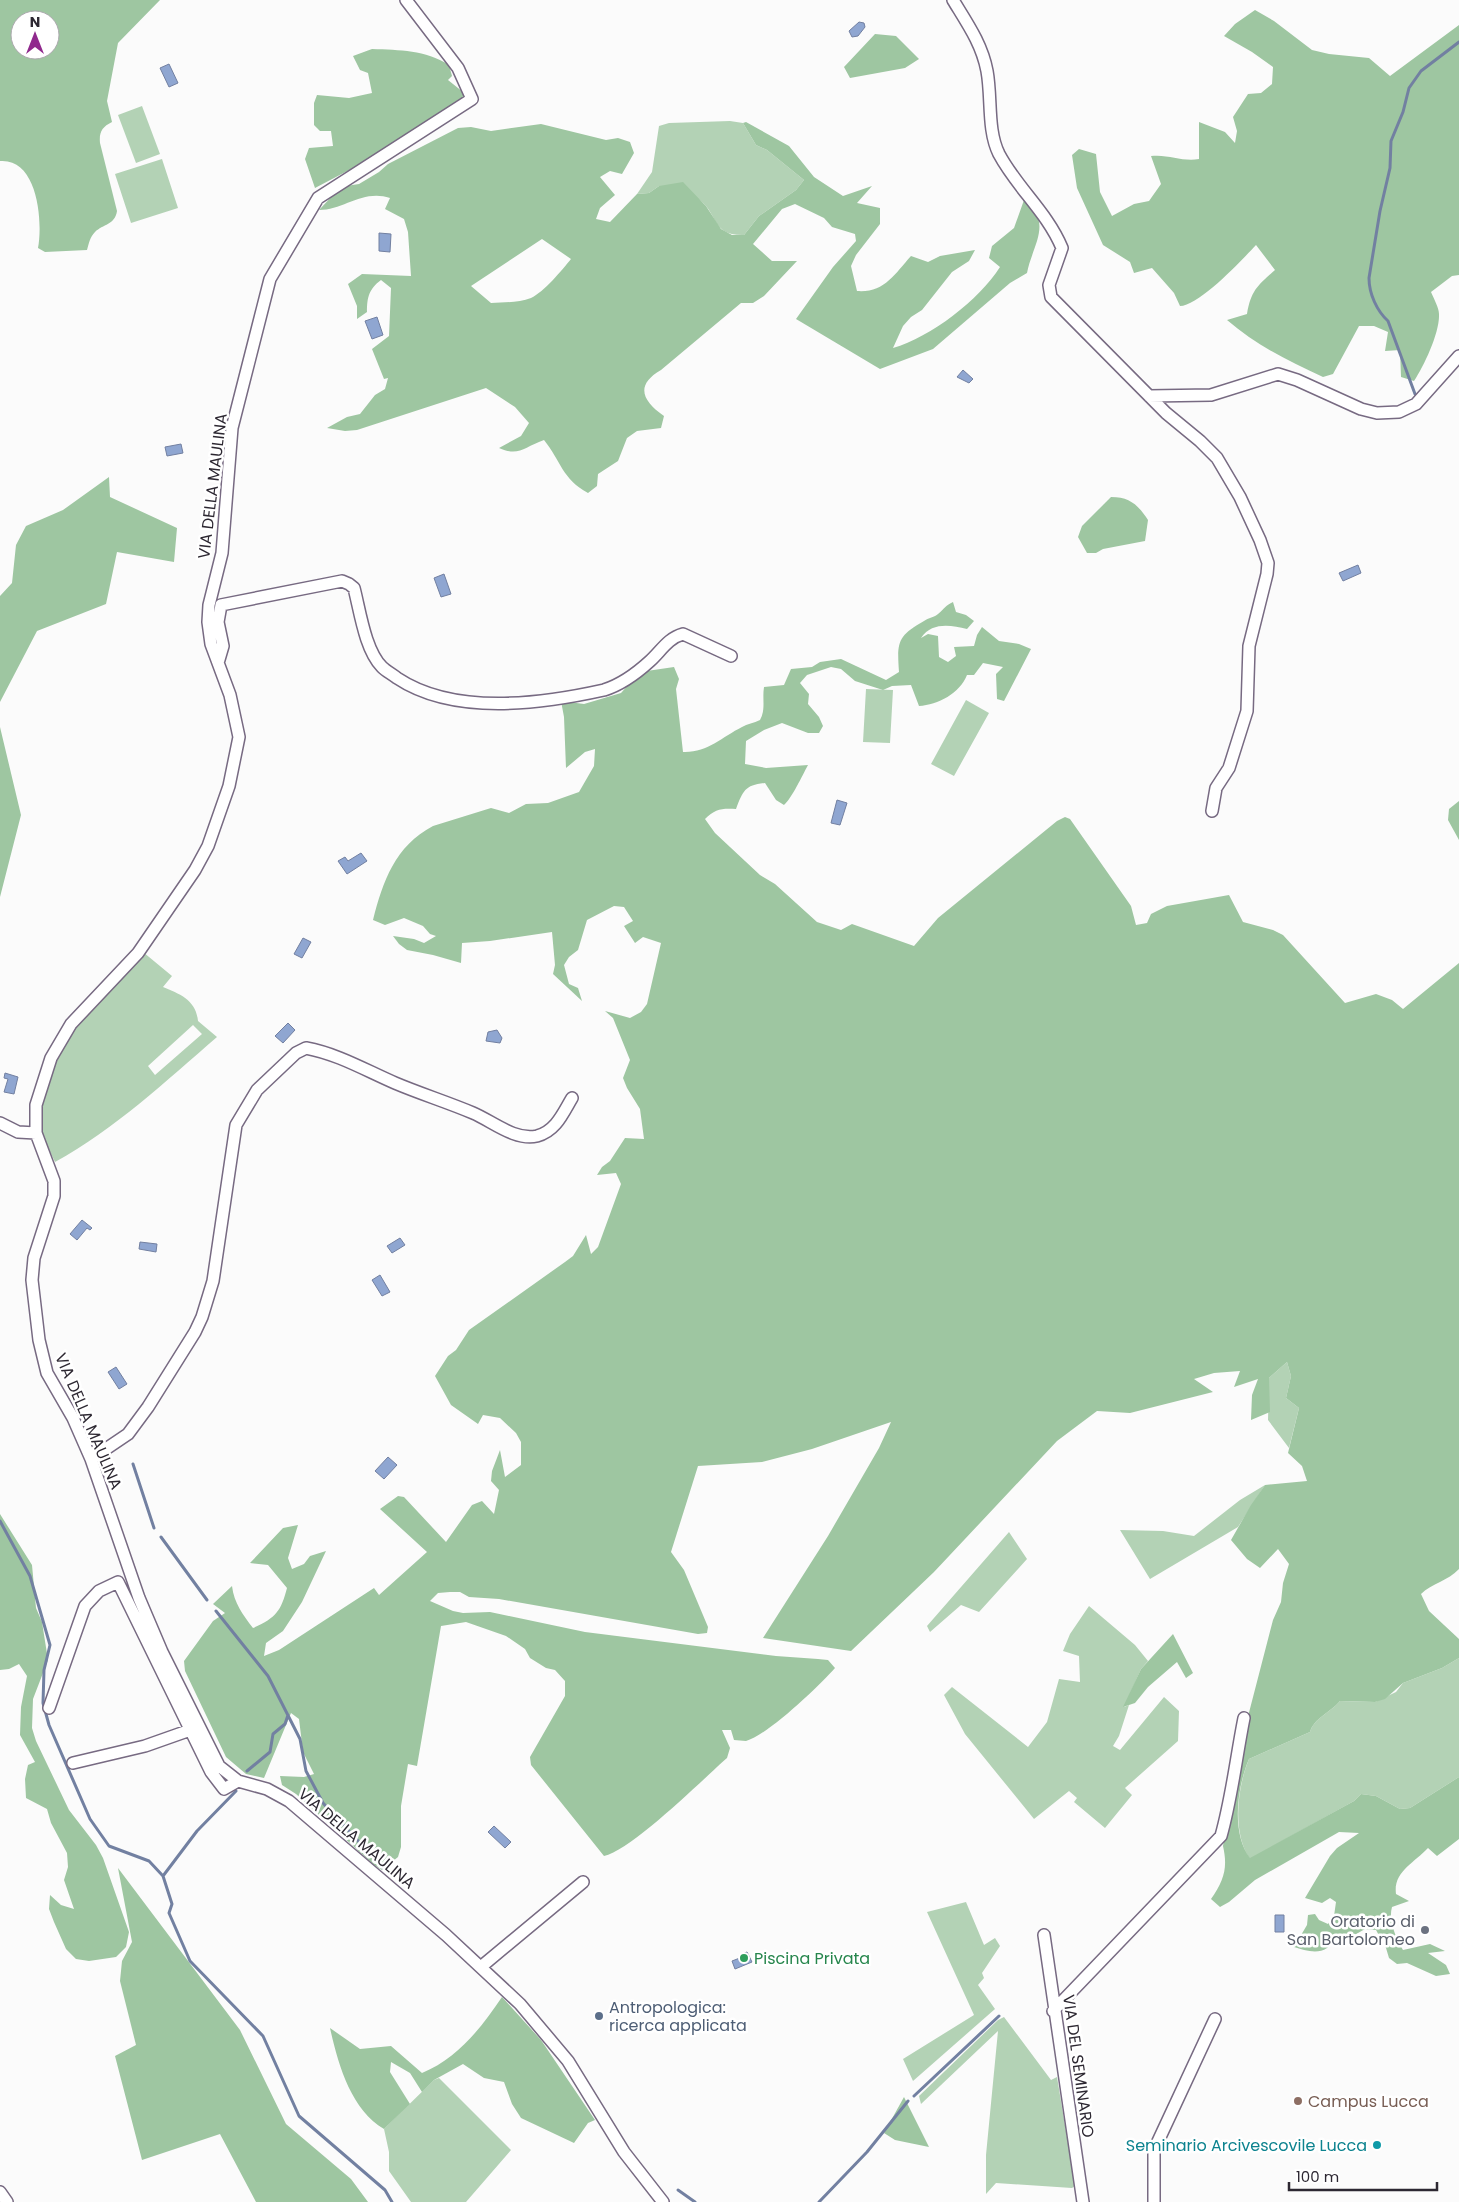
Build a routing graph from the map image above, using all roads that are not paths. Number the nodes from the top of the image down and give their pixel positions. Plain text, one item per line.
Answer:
1 (406, 0) edge
2 (953, 0) edge
3 (1459, 356) edge
4 (1149, 396) junction
5 (731, 656) dead end
6 (218, 663) junction
7 (1212, 811) dead end
8 (572, 1098) dead end
9 (0, 1123) edge
10 (36, 1133) junction
11 (91, 1459) junction
12 (49, 1708) dead end
13 (1244, 1718) dead end
14 (194, 1728) junction
15 (73, 1763) dead end
16 (583, 1882) dead end
17 (1044, 1935) dead end
18 (482, 1966) junction
19 (1053, 2011) junction
20 (1215, 2019) dead end
21 (0, 2192) edge
22 (7, 2202) edge
23 (662, 2202) edge
24 (1083, 2202) edge
25 (1154, 2202) edge

1 - 6 street, VIA DELLA MAULINA
2 - 4 street
3 - 4 street
4 - 7 street
5 - 6 street
6 - 10 street, VIA DELLA MAULINA
8 - 11 street
9 - 10 street
10 - 11 street, VIA DELLA MAULINA
11 - 14 street, VIA DELLA MAULINA
12 - 14 street
13 - 19 street
14 - 15 street
14 - 18 street, VIA DELLA MAULINA
16 - 18 street
17 - 19 street, VIA DEL SEMINARIO
18 - 23 street, VIA DELLA MAULINA
19 - 24 street, VIA DEL SEMINARIO
20 - 25 street
21 - 22 street

